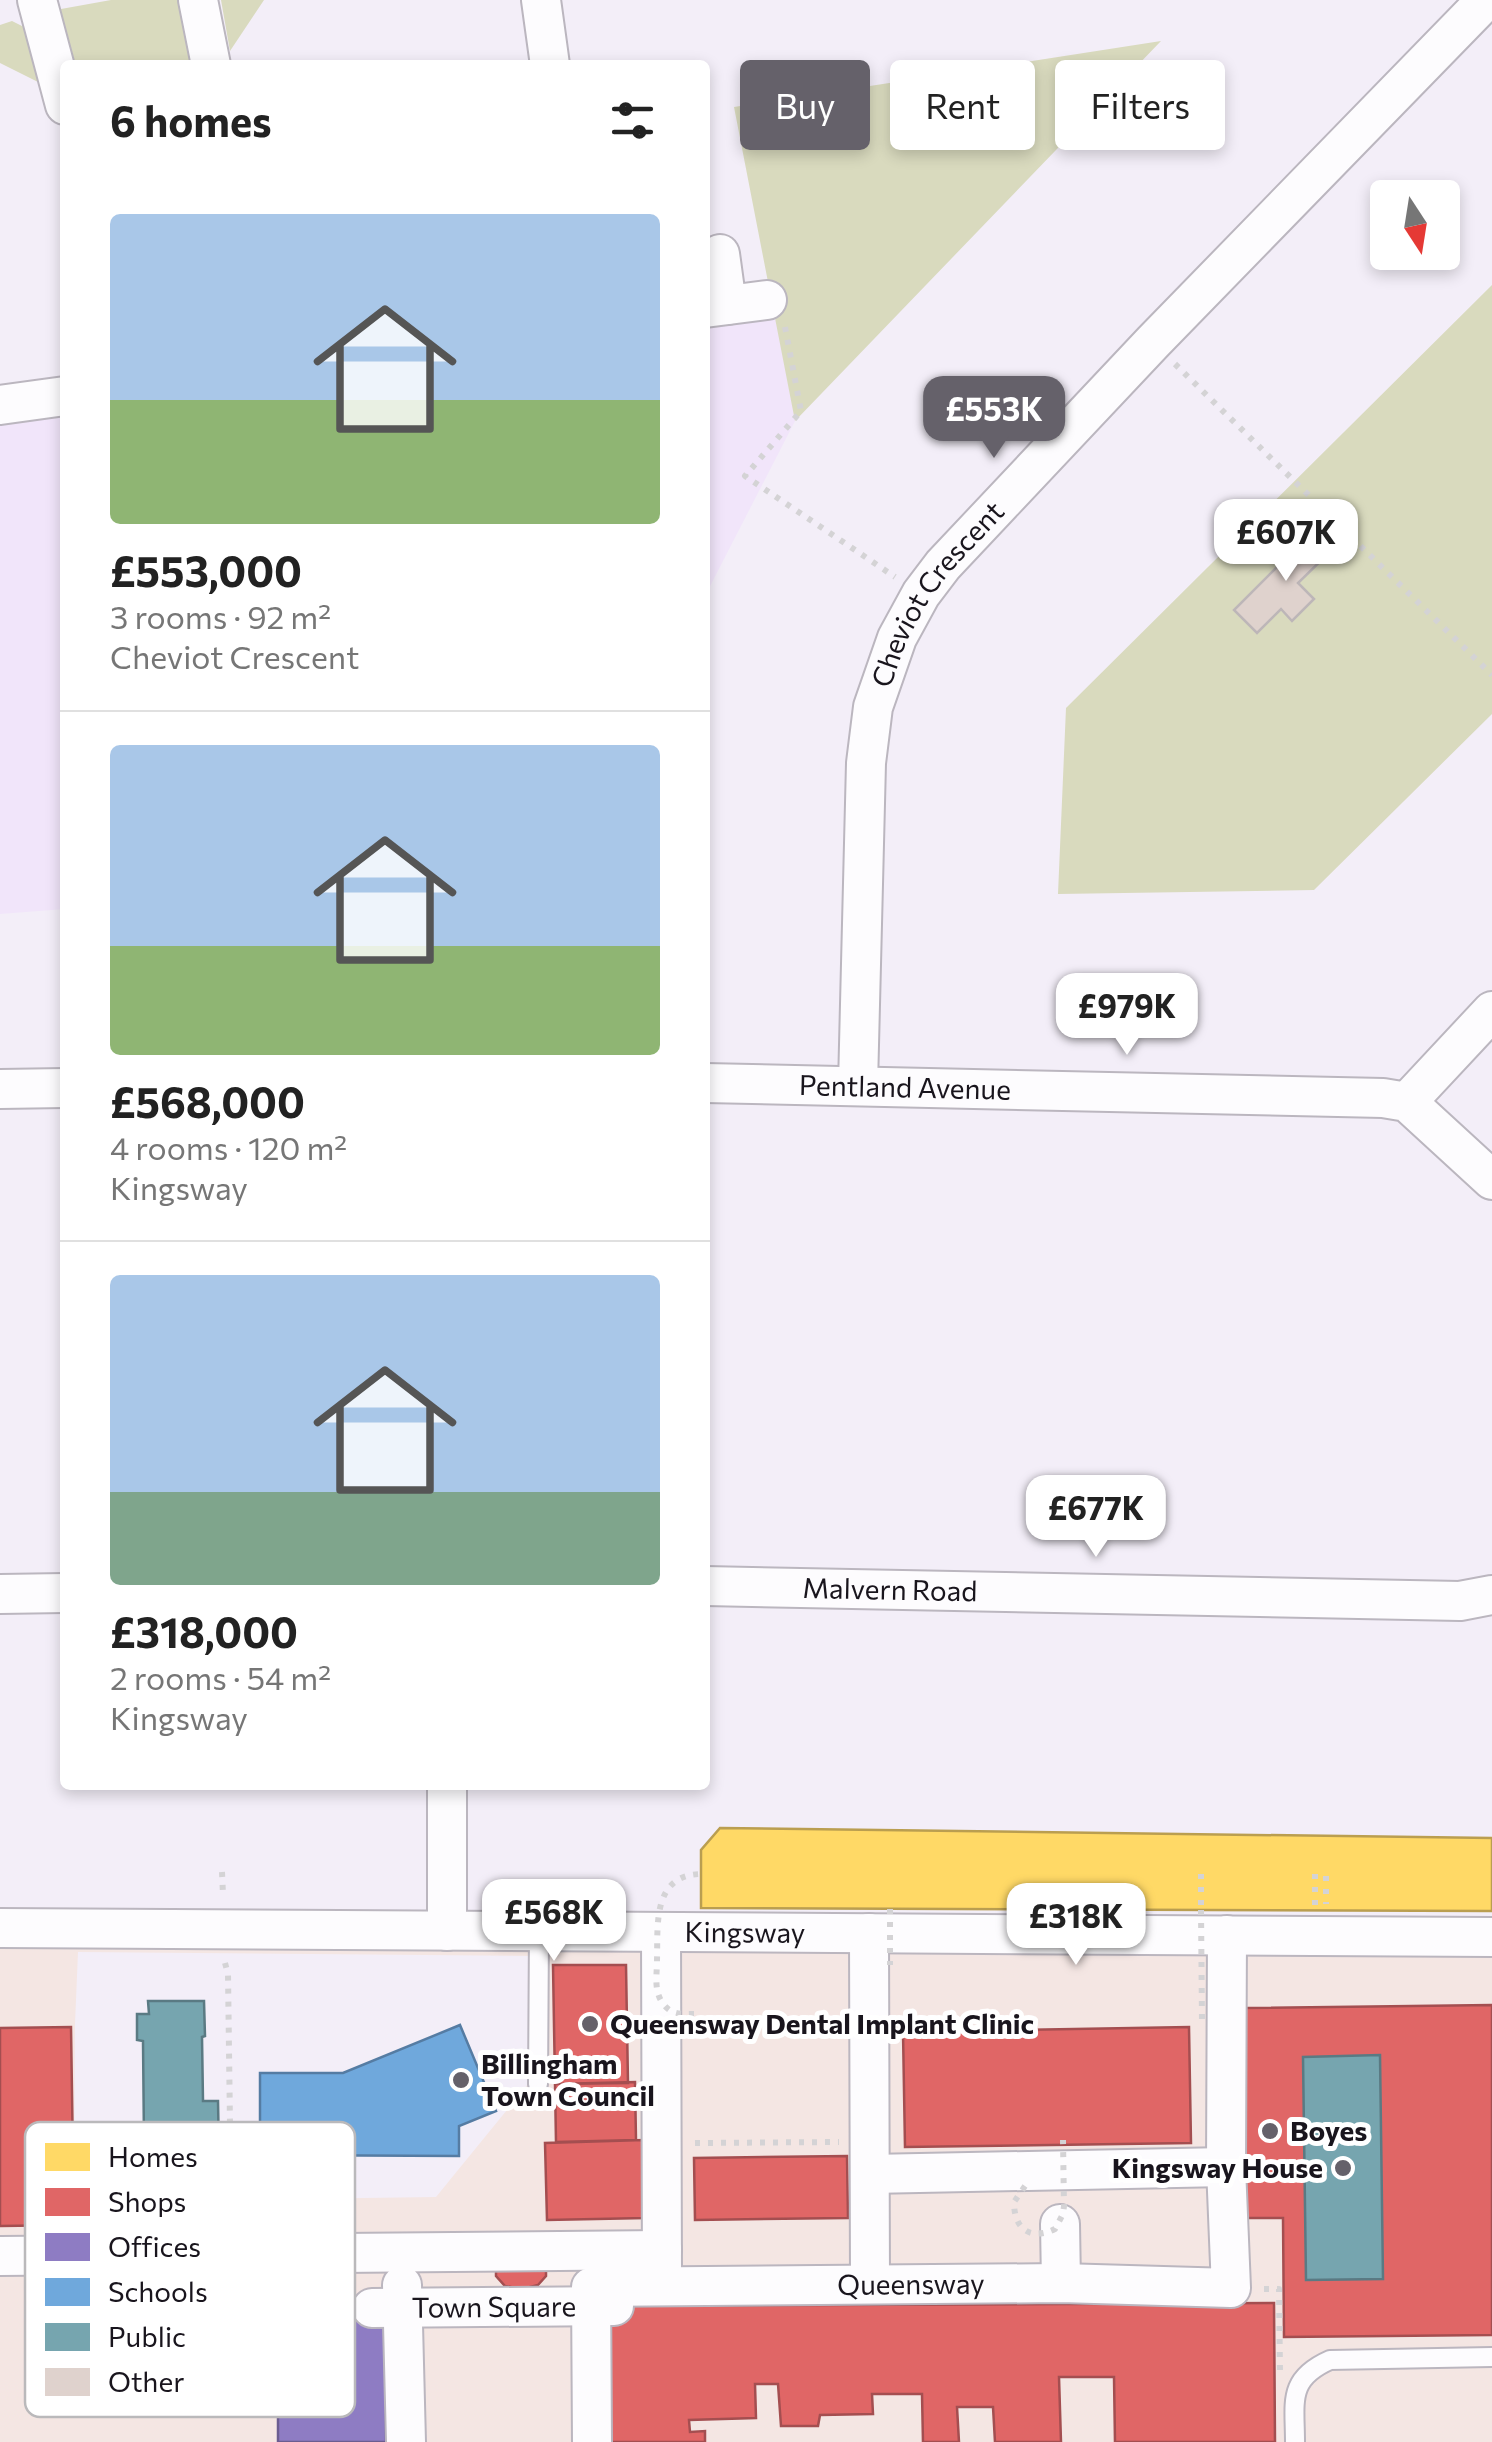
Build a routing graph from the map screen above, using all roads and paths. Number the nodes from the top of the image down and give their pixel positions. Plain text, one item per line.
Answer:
1 (37, 0) edge
2 (198, 0) edge
3 (542, 0) edge
4 (1486, 0) edge
5 (210, 60) edge
6 (549, 60) edge
7 (60, 86) edge
8 (720, 254) dead end
9 (768, 300) joint
10 (716, 306) edge
11 (1153, 342) junction
12 (60, 397) edge
13 (0, 406) edge
14 (921, 594) junction
15 (1492, 675) edge
16 (1492, 1011) edge
17 (710, 1083) edge
18 (858, 1085) junction
19 (60, 1088) edge
20 (0, 1089) edge
21 (1407, 1102) junction
22 (1492, 1180) edge
23 (710, 1586) edge
24 (60, 1593) edge
25 (0, 1594) edge
26 (1492, 1595) edge
27 (447, 1790) edge
28 (1201, 1871) dead end
29 (222, 1872) dead end
30 (1315, 1872) dead end
31 (701, 1874) dead end
32 (1326, 1876) dead end
33 (1325, 1904) dead end
34 (1314, 1911) dead end
35 (860, 1921) junction
36 (1214, 1922) junction
37 (0, 1928) edge
38 (223, 1928) junction
39 (539, 1930) junction
40 (447, 1931) junction
41 (661, 1932) junction
42 (1492, 1937) edge
43 (890, 1964) dead end
44 (694, 2014) dead end
45 (1202, 2020) dead end
46 (538, 2084) dead end
47 (231, 2122) edge
48 (1073, 2140) dead end
49 (695, 2143) dead end
50 (862, 2158) junction
51 (1226, 2167) junction
52 (1025, 2186) dead end
53 (1060, 2224) dead end
54 (355, 2254) edge
55 (401, 2254) junction
56 (0, 2256) edge
57 (25, 2256) edge
58 (662, 2268) junction
59 (870, 2283) junction
60 (1061, 2283) junction
61 (1230, 2288) junction
62 (591, 2296) junction
63 (402, 2308) junction
64 (1492, 2357) edge
65 (1280, 2384) dead end
66 (386, 2442) edge
67 (406, 2442) edge
68 (592, 2442) edge
69 (604, 2442) edge
70 (1296, 2442) edge

1 - 7 street
2 - 5 street
3 - 6 street
4 - 11 street, Cheviot Crescent
8 - 10 street
9 - 10 street
9 - 14 path
11 - 14 street, Cheviot Crescent
11 - 15 path
12 - 13 street
14 - 18 street, Cheviot Crescent
16 - 21 street
17 - 18 street, Pentland Avenue
18 - 21 street, Pentland Avenue
19 - 20 street
21 - 22 street
23 - 26 street, Malvern Road
24 - 25 street
27 - 40 street
28 - 36 path
29 - 38 path
30 - 34 path
31 - 44 path, bridge
32 - 33 path
35 - 36 street, Kingsway
35 - 41 street, Kingsway
35 - 43 path, bridge
35 - 50 street
36 - 42 street, Kingsway
36 - 45 path, bridge
36 - 51 street
37 - 38 street, Kingsway
38 - 40 street, Kingsway
38 - 47 path
39 - 40 street, Kingsway
39 - 41 street, Kingsway
39 - 46 lane
41 - 58 street
48 - 52 path, bridge
49 - 50 path
50 - 51 street
50 - 59 street
51 - 61 street
53 - 60 street
54 - 55 street
55 - 58 street
55 - 63 street
56 - 57 street
58 - 59 street, Queensway
58 - 62 street, Queensway
59 - 60 street, Queensway
60 - 61 street, Queensway
61 - 65 path
62 - 63 street, Town Square
62 - 68 street
62 - 69 street, Town Square
63 - 66 street, Town Square
63 - 67 street
64 - 70 lane

